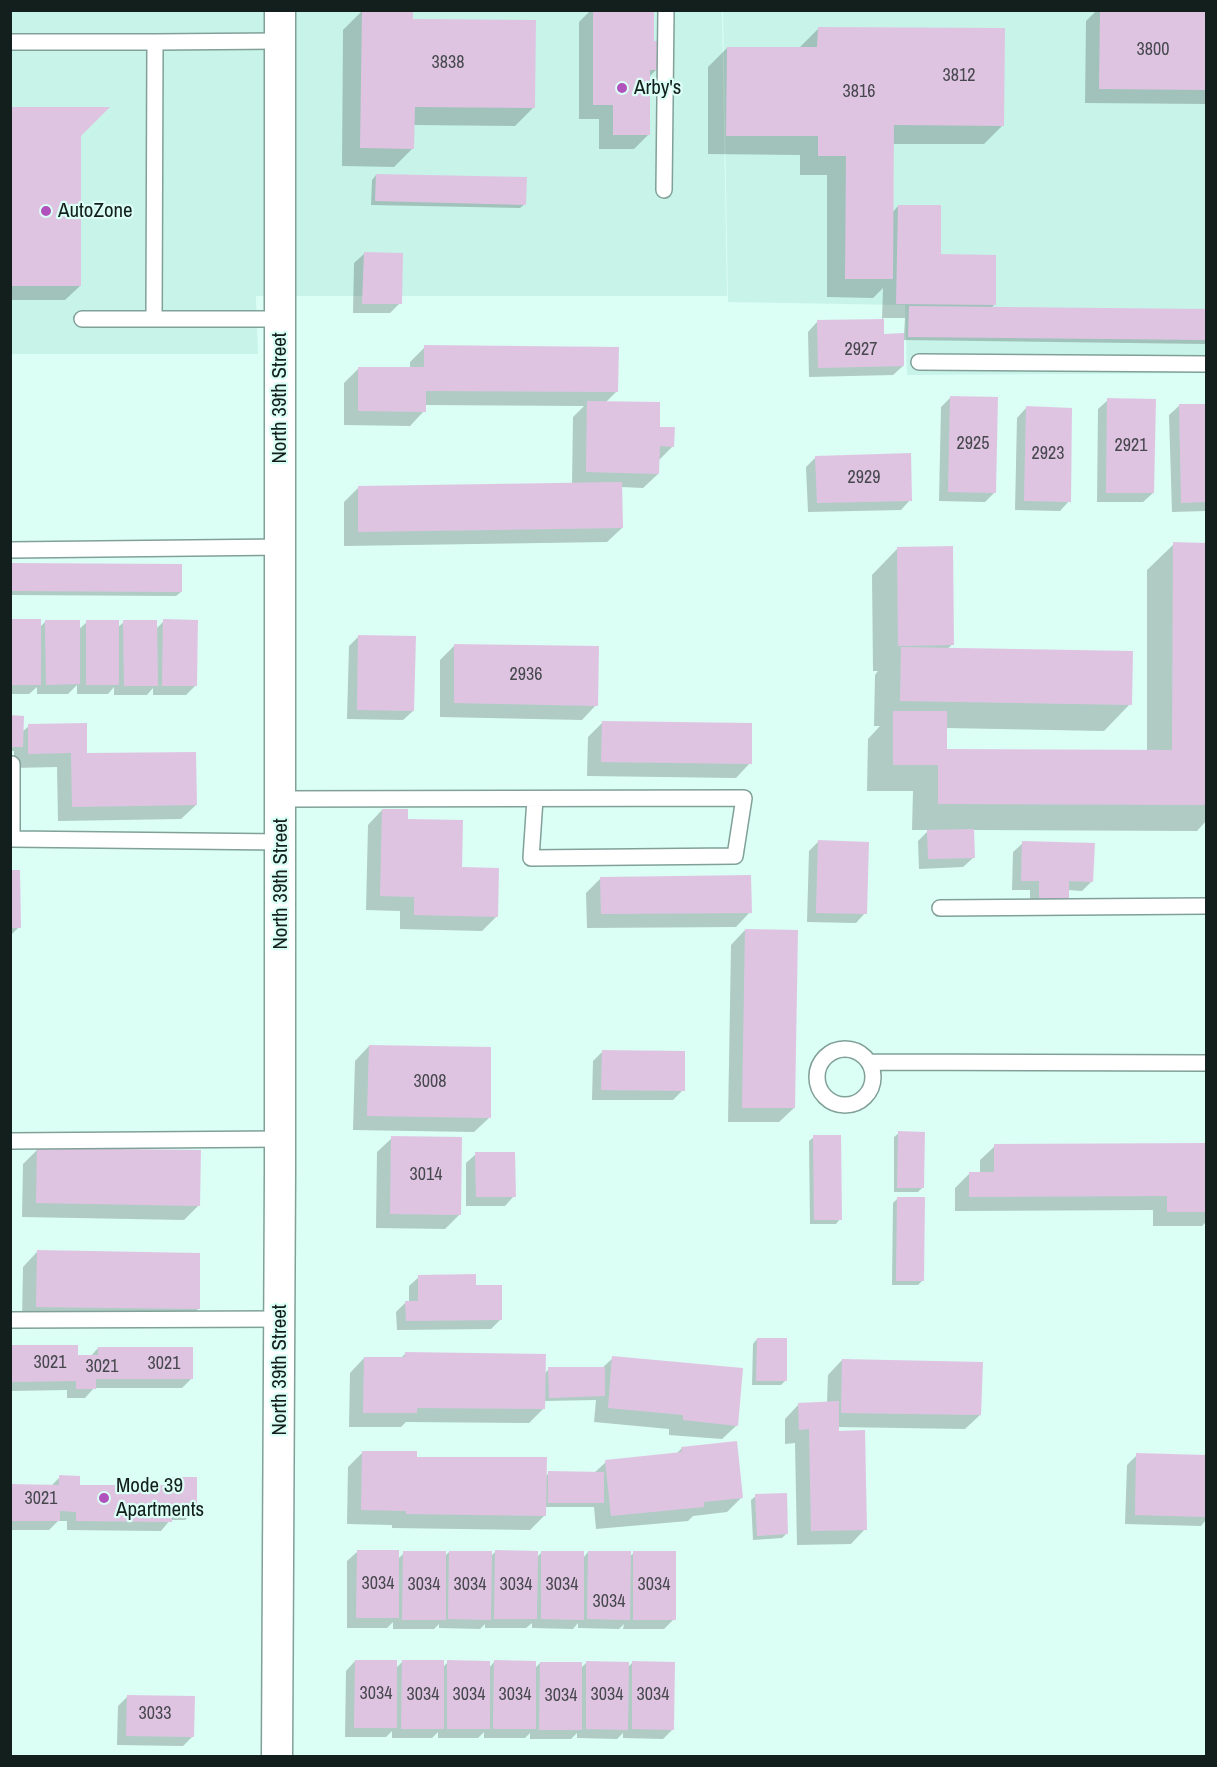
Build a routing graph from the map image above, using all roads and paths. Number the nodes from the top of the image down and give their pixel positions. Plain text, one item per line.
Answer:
1 (280, 10) edge
2 (666, 10) edge
3 (280, 41) junction
4 (10, 42) edge
5 (155, 42) junction
6 (664, 190) dead end
7 (82, 319) dead end
8 (154, 319) junction
9 (280, 319) junction
10 (919, 362) dead end
11 (1206, 364) edge
12 (282, 547) junction
13 (10, 550) edge
14 (10, 764) edge
15 (535, 798) junction
16 (281, 799) junction
17 (281, 842) junction
18 (1206, 906) edge
19 (940, 908) dead end
20 (869, 1062) dead end
21 (1206, 1063) edge
22 (281, 1139) junction
23 (10, 1141) edge
24 (281, 1319) junction
25 (10, 1320) edge
26 (277, 1756) edge

1 - 3 street, North 39th Street
2 - 6 lane
3 - 5 lane
3 - 9 street, North 39th Street
4 - 5 lane
5 - 8 lane
7 - 8 lane
8 - 9 lane
9 - 12 street, North 39th Street
10 - 11 lane
12 - 13 lane
12 - 16 street, North 39th Street
14 - 17 lane
15 - 15 lane
15 - 16 lane
16 - 17 street, North 39th Street
17 - 22 street, North 39th Street
18 - 19 lane
20 - 21 lane
22 - 23 lane
22 - 24 street, North 39th Street
24 - 25 lane
24 - 26 street, North 39th Street

